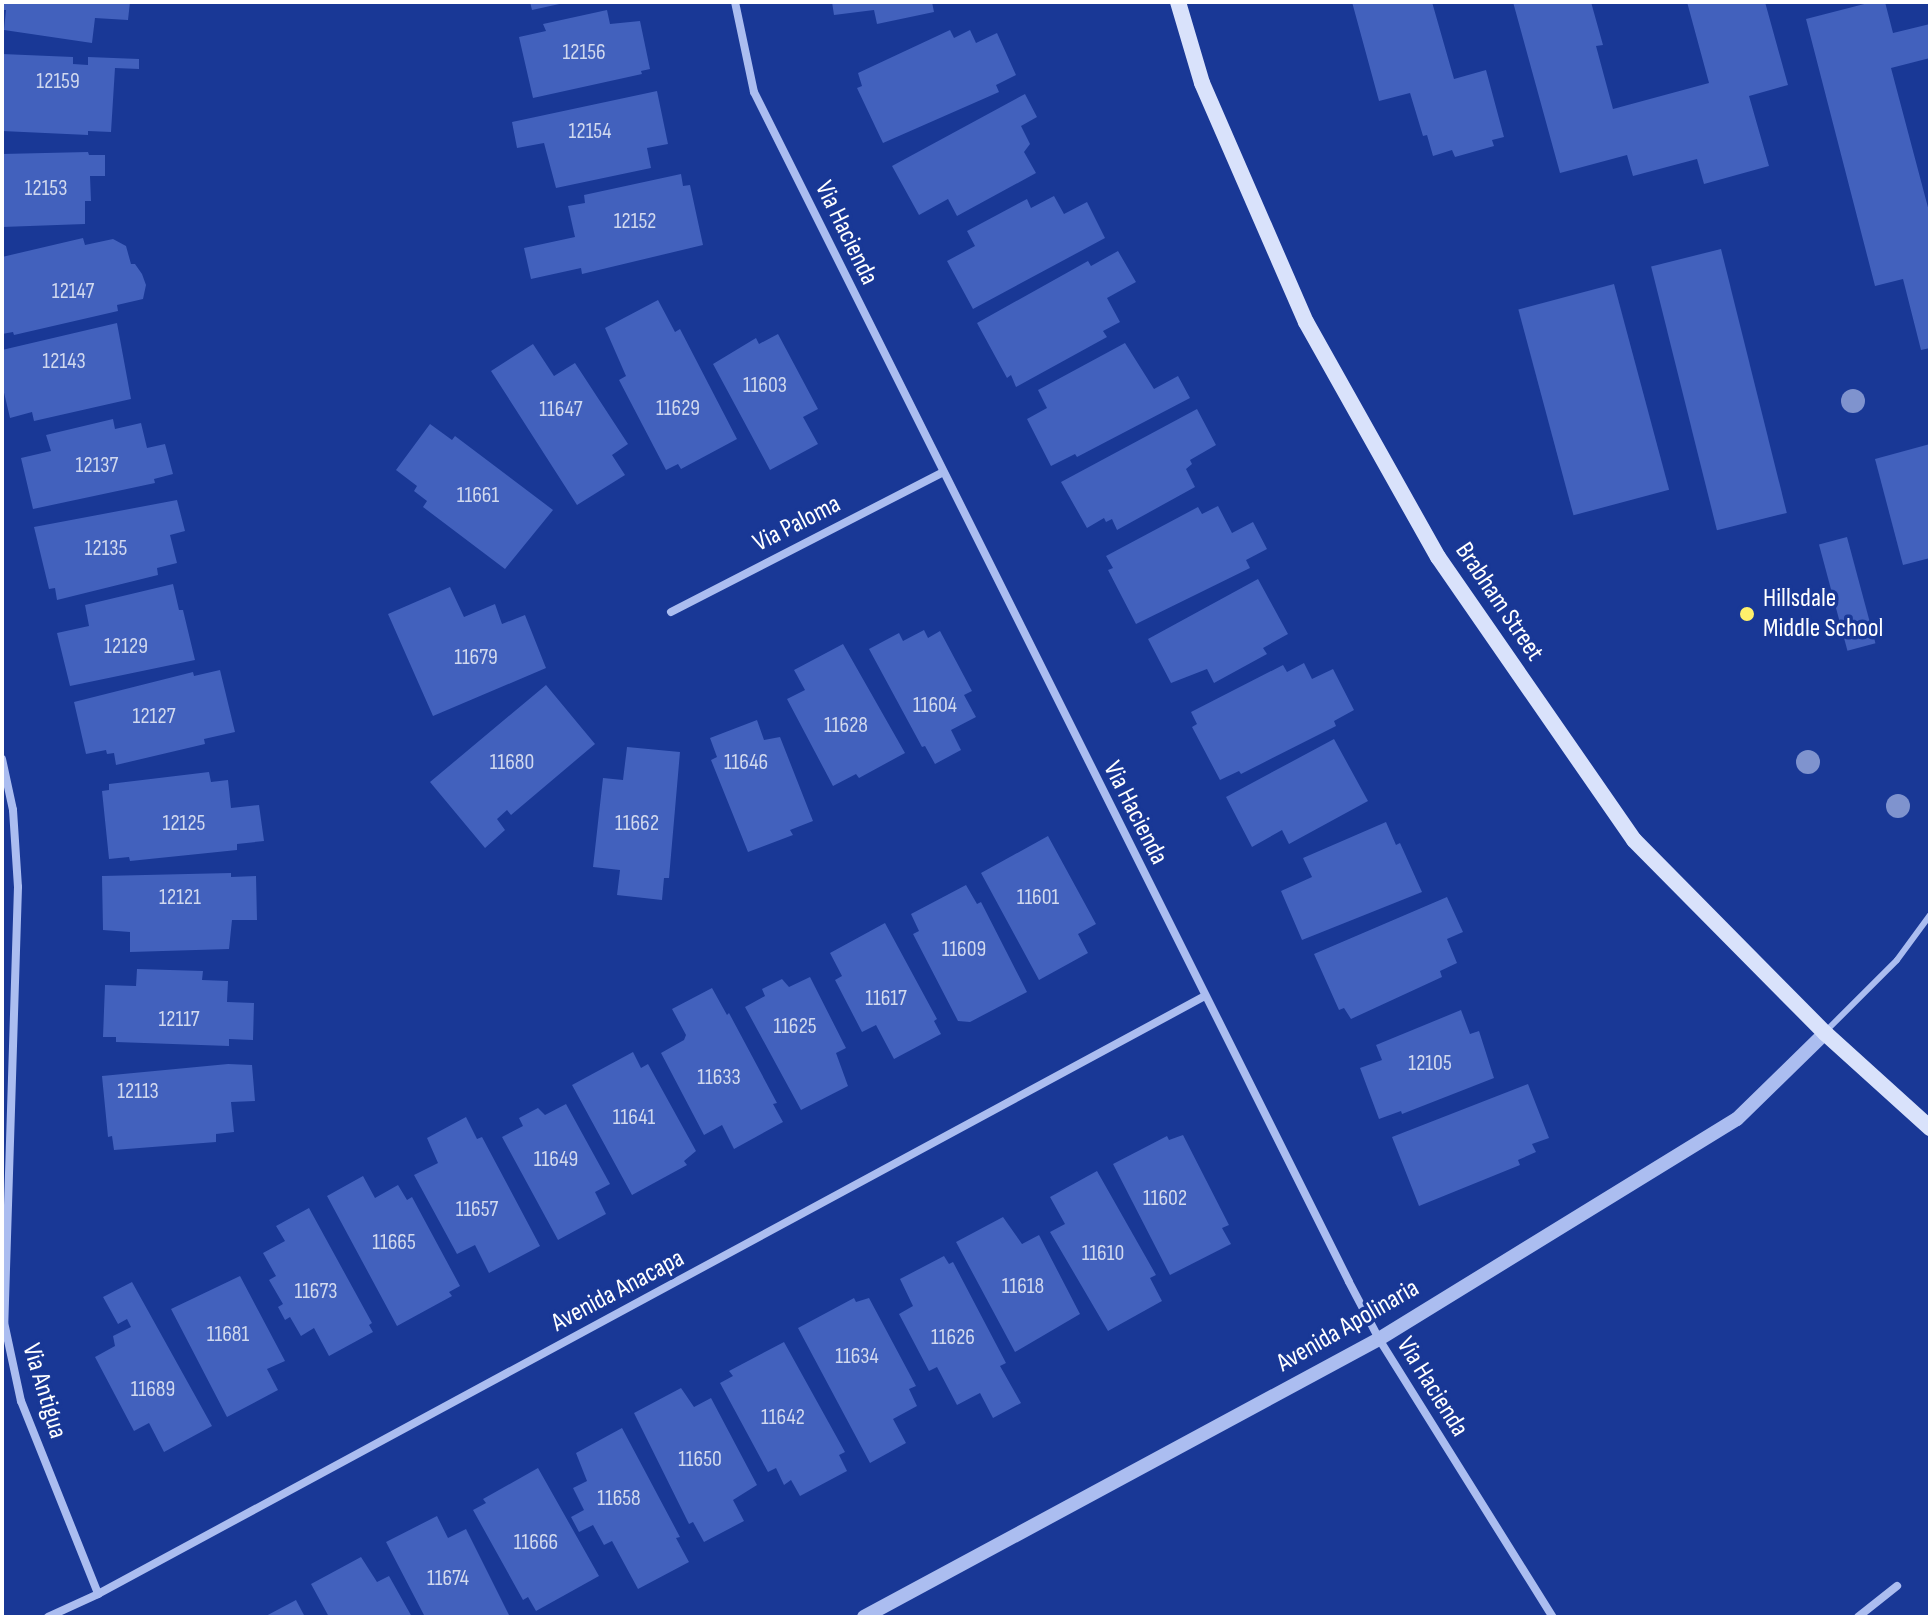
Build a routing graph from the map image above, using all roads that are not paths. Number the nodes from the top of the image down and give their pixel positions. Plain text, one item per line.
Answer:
1 (735, 2) edge
2 (1178, 2) edge
3 (942, 473) junction
4 (671, 612) dead end
5 (2, 759) edge
6 (1930, 915) edge
7 (1205, 996) junction
8 (1825, 1033) junction
9 (1930, 1128) edge
10 (1379, 1339) junction
11 (1897, 1586) dead end
12 (98, 1594) junction
13 (48, 1617) edge
14 (866, 1617) edge
15 (1553, 1617) edge
16 (1858, 1617) edge

1 - 3 street, Via Hacienda
2 - 8 main road, Brabham Street
3 - 4 street, Via Paloma
3 - 7 street, Via Hacienda
5 - 12 street, Via Antigua
6 - 8 lane
7 - 10 street, Via Hacienda
7 - 12 street, Avenida Anacapa
8 - 9 main road, Brabham Street
8 - 10 street, Avenida Apolinaria
10 - 14 street, Avenida Apolinaria
10 - 15 street, Via Hacienda
11 - 16 street
12 - 13 street, Avenida Anacapa

